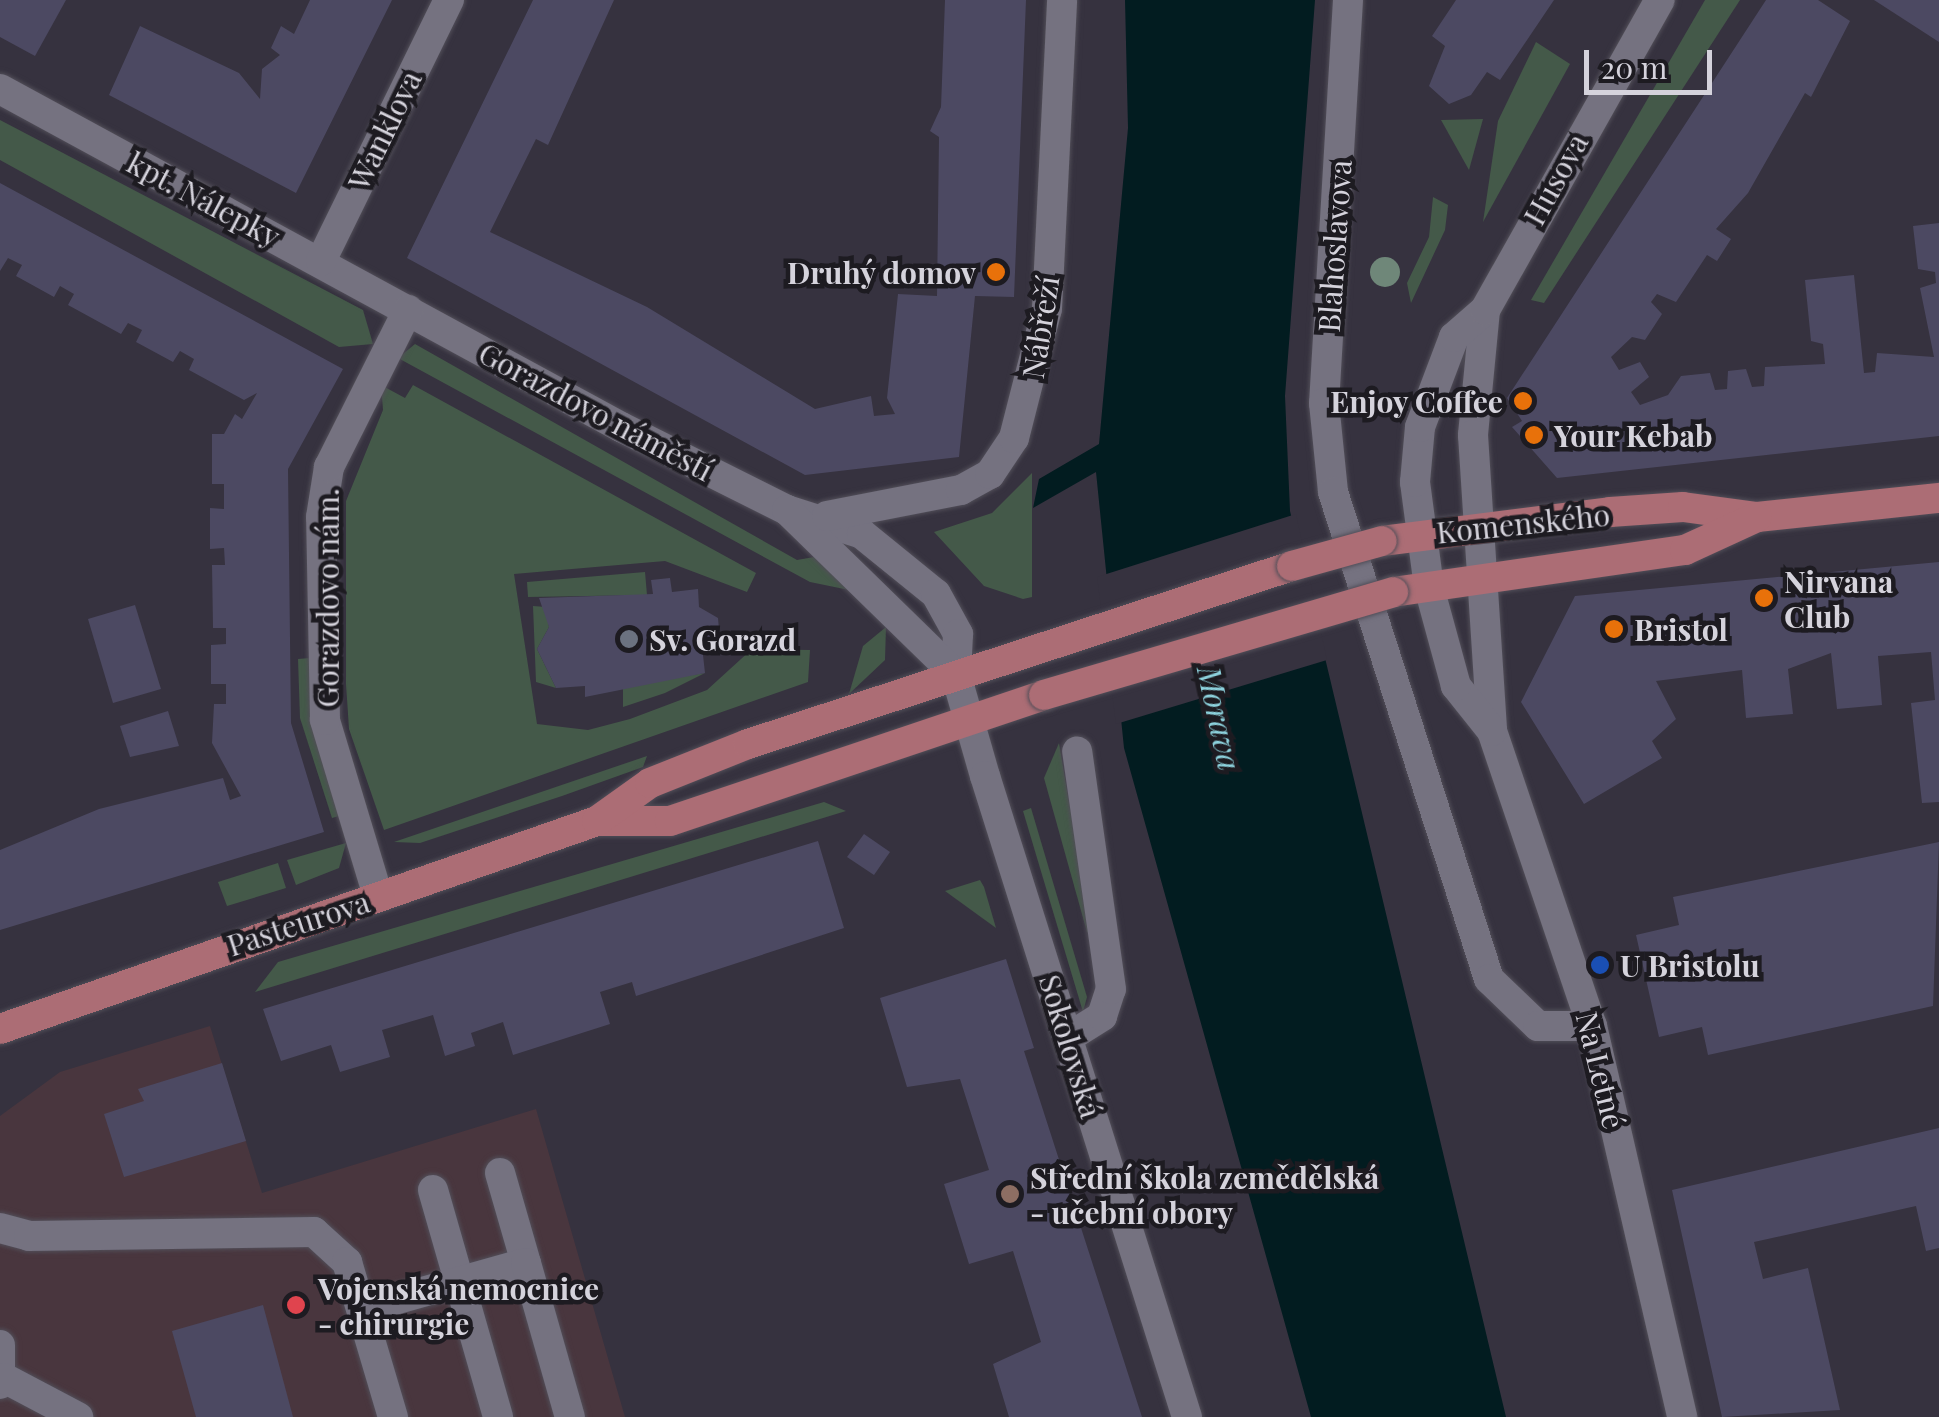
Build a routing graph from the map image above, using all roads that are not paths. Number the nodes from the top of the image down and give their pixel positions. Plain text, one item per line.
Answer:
1 (448, 0) edge
2 (1062, 0) edge
3 (1348, 0) edge
4 (1660, 0) edge
5 (0, 89) edge
6 (321, 261) junction
7 (408, 310) junction
8 (1485, 310) junction
9 (1939, 498) edge
10 (786, 510) junction
11 (827, 516) junction
12 (1757, 517) junction
13 (1480, 528) junction
14 (1420, 534) junction
15 (1484, 577) junction
16 (1429, 586) junction
17 (956, 674) junction
18 (969, 720) junction
19 (1492, 731) junction
20 (1077, 751) dead end
21 (598, 821) junction
22 (378, 896) junction
23 (1592, 1026) junction
24 (0, 1029) edge
25 (1069, 1037) junction
26 (500, 1172) dead end
27 (433, 1190) dead end
28 (0, 1228) edge
29 (526, 1263) junction
30 (458, 1282) junction
31 (362, 1309) junction
32 (0, 1345) edge
33 (2, 1381) edge
34 (78, 1417) edge
35 (393, 1417) edge
36 (498, 1417) edge
37 (570, 1417) edge
38 (1187, 1417) edge
39 (1682, 1417) edge

1 - 6 street, Wanklova
2 - 11 street, Nábřeží
3 - 23 street, Blahoslavova
4 - 8 street, Husova
5 - 6 street, kpt. Nálepky
6 - 7 street, kpt. Nálepky
7 - 10 street, Gorazdovo náměstí
7 - 22 street, Gorazdovo nám.
8 - 13 street, Husova
8 - 14 street, Husova
9 - 12 main road, Komenského
10 - 11 street
10 - 17 street
11 - 17 street, Sokolovská
12 - 13 main road, Komenského
12 - 15 main road, Komenského
13 - 14 main road, Komenského
13 - 15 street, Husova
14 - 16 street, Husova
14 - 17 main road, Komenského, bridge
15 - 16 main road, Komenského
15 - 19 street, Na Letné
16 - 18 main road, Komenského, bridge
16 - 19 street, Na Letné
17 - 18 street, Sokolovská
17 - 21 main road, Komenského
18 - 21 main road, Komenského
18 - 25 street, Sokolovská
19 - 23 street, Na Letné
20 - 25 street
21 - 22 main road, Pasteurova
22 - 24 main road, Pasteurova
23 - 39 street, Na Letné
25 - 38 street, Sokolovská
26 - 29 street
27 - 30 street
28 - 31 street
29 - 30 street
29 - 37 street
30 - 31 street
30 - 36 street
31 - 35 street
32 - 33 street
33 - 34 street

